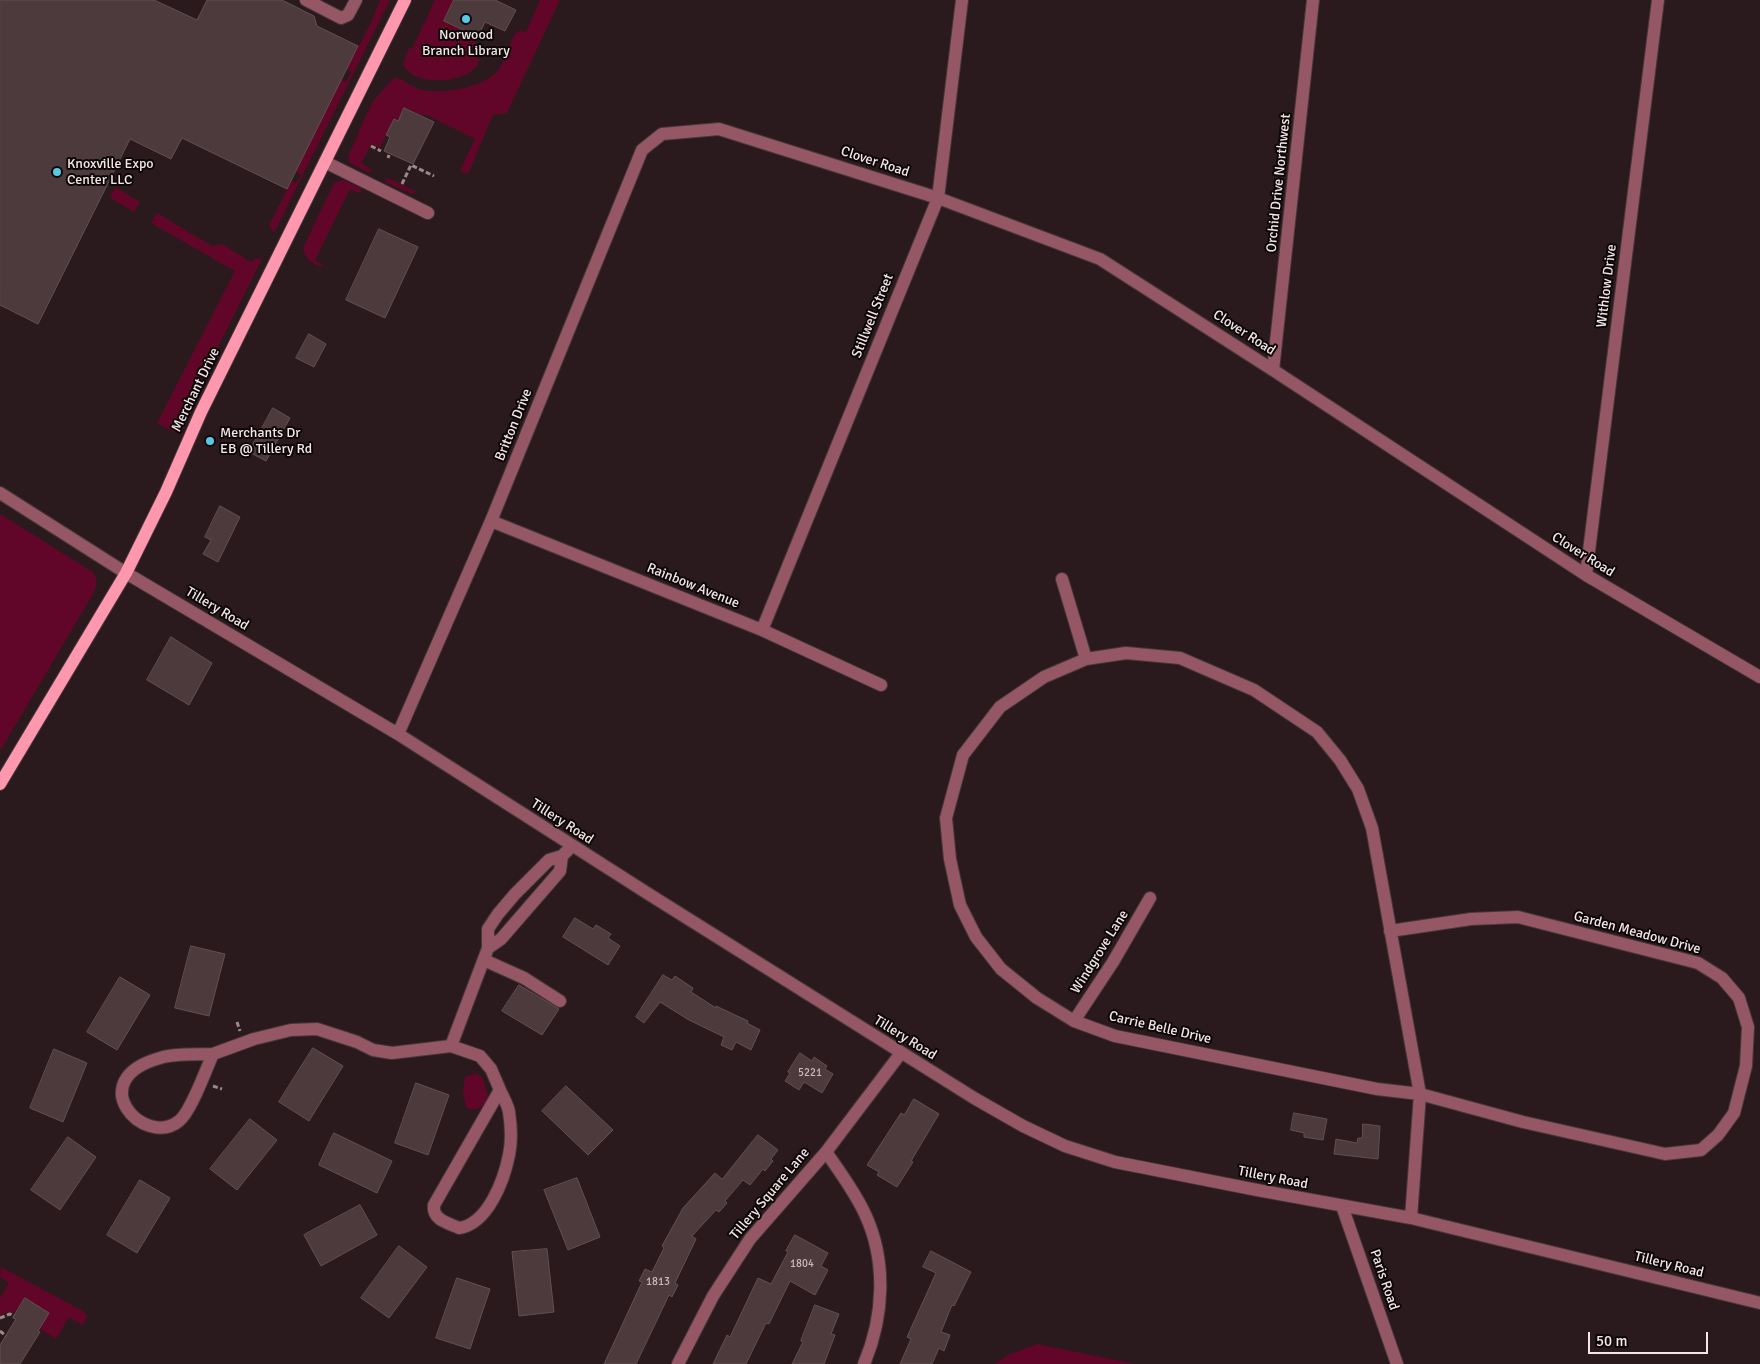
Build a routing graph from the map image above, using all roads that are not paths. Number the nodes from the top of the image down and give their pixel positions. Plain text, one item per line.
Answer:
1 (306, 0) edge
2 (356, 0) edge
3 (405, 0) edge
4 (962, 0) edge
5 (1313, 0) edge
6 (1658, 0) edge
7 (662, 134) joint
8 (325, 162) junction
9 (938, 198) junction
10 (428, 213) dead end
11 (1273, 370) junction
12 (0, 493) edge
13 (491, 521) junction
14 (126, 572) junction
15 (1586, 576) junction
16 (1062, 579) dead end
17 (762, 630) junction
18 (1086, 659) junction
19 (1760, 677) edge
20 (881, 685) dead end
21 (398, 734) junction
22 (0, 784) edge
23 (572, 846) junction
24 (562, 856) junction
25 (1150, 898) dead end
26 (1390, 931) junction
27 (486, 954) junction
28 (560, 1001) dead end
29 (1074, 1021) junction
30 (451, 1046) junction
31 (901, 1053) junction
32 (214, 1054) junction
33 (500, 1090) junction
34 (1420, 1094) junction
35 (826, 1152) junction
36 (1342, 1206) junction
37 (1411, 1218) junction
38 (1760, 1303) edge
39 (678, 1364) edge
40 (864, 1364) edge
41 (1397, 1364) edge

1 - 2 street
3 - 8 main road, Merchant Drive
4 - 9 street, Stillwell Street
5 - 11 street, Orchid Drive Northwest
6 - 15 street, Withlow Drive
7 - 9 street, Clover Road
7 - 13 street, Britton Drive
8 - 10 street
8 - 14 main road, Merchant Drive
9 - 11 street, Clover Road
9 - 17 street, Stillwell Street
11 - 15 street, Clover Road
12 - 14 street, Tillery Road
13 - 17 street, Rainbow Avenue
13 - 21 street, Britton Drive
14 - 21 street, Tillery Road
14 - 22 main road, Merchant Drive
15 - 19 street, Clover Road
16 - 18 street
17 - 20 street, Rainbow Avenue
18 - 26 street, Carrie Belle Drive
18 - 29 street, Carrie Belle Drive
21 - 23 street, Tillery Road
23 - 24 street
23 - 31 street, Tillery Road
24 - 27 street
24 - 27 street
25 - 29 street, Windgrove Lane
26 - 34 street, Carrie Belle Drive
26 - 34 street, Garden Meadow Drive
27 - 28 street
27 - 30 street
29 - 34 street, Carrie Belle Drive
30 - 32 street
30 - 33 street
31 - 35 street, Tillery Square Lane
31 - 36 street, Tillery Road
32 - 32 street
33 - 33 street
34 - 37 street, Carrie Belle Drive
35 - 39 street, Tillery Square Lane
35 - 40 street
36 - 37 street, Tillery Road
36 - 41 street, Paris Road
37 - 38 street, Tillery Road

